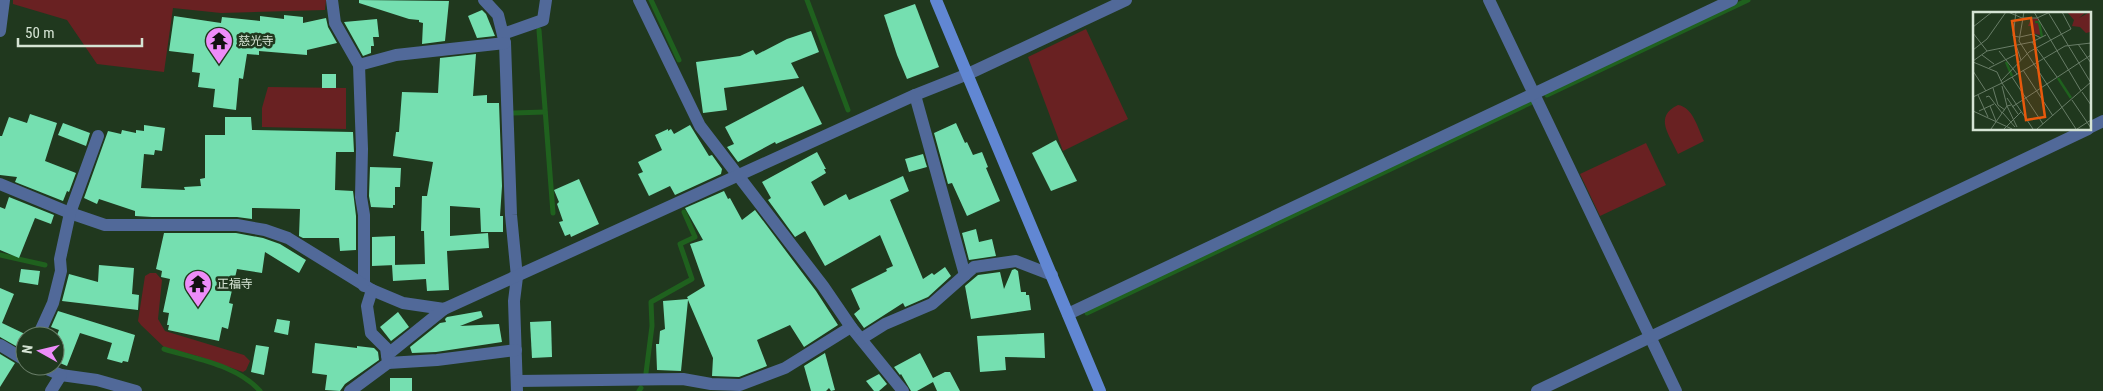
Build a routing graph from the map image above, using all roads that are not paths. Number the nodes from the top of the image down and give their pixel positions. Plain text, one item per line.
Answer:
1 (4, 0) edge
2 (332, 0) edge
3 (484, 0) edge
4 (546, 0) edge
5 (639, 0) edge
6 (936, 0) edge
7 (1126, 0) edge
8 (1489, 0) edge
9 (1732, 0) edge
10 (0, 31) edge
11 (504, 38) junction
12 (359, 65) junction
13 (968, 74) junction
14 (1535, 94) junction
15 (915, 95) junction
16 (2103, 121) edge
17 (2090, 127) edge
18 (2084, 130) edge
19 (98, 136) dead end
20 (737, 177) junction
21 (0, 184) edge
22 (70, 213) junction
23 (965, 275) junction
24 (1052, 275) junction
25 (517, 277) junction
26 (368, 288) junction
27 (444, 309) junction
28 (1068, 314) junction
29 (43, 326) edge
30 (851, 327) junction
31 (1650, 337) junction
32 (860, 339) junction
33 (0, 345) edge
34 (516, 350) junction
35 (15, 354) edge
36 (387, 359) junction
37 (60, 376) edge
38 (65, 376) edge
39 (517, 386) edge
40 (712, 387) edge
41 (51, 391) edge
42 (136, 391) edge
43 (350, 391) edge
44 (903, 391) edge
45 (1100, 391) edge
46 (1537, 391) edge
47 (1676, 391) edge

1 - 10 street
2 - 12 street
3 - 11 street
4 - 11 street
5 - 20 street
6 - 13 street
7 - 13 street
8 - 14 street
9 - 14 street
11 - 12 street
11 - 25 street
12 - 26 street
13 - 15 street
13 - 24 street
14 - 28 street
14 - 31 street
15 - 20 street
15 - 23 street
16 - 17 street
18 - 31 street
19 - 22 street
20 - 25 street
20 - 30 street
21 - 22 street
22 - 26 street
22 - 29 street
23 - 24 street
23 - 32 street
24 - 28 street
25 - 27 street
25 - 34 street
26 - 27 street
26 - 36 street
27 - 36 street
28 - 45 street
30 - 32 street
30 - 40 street
31 - 46 street
31 - 47 street
32 - 44 street
33 - 35 street
34 - 36 street
34 - 39 street
36 - 43 street
37 - 41 street
38 - 42 street
39 - 40 street

